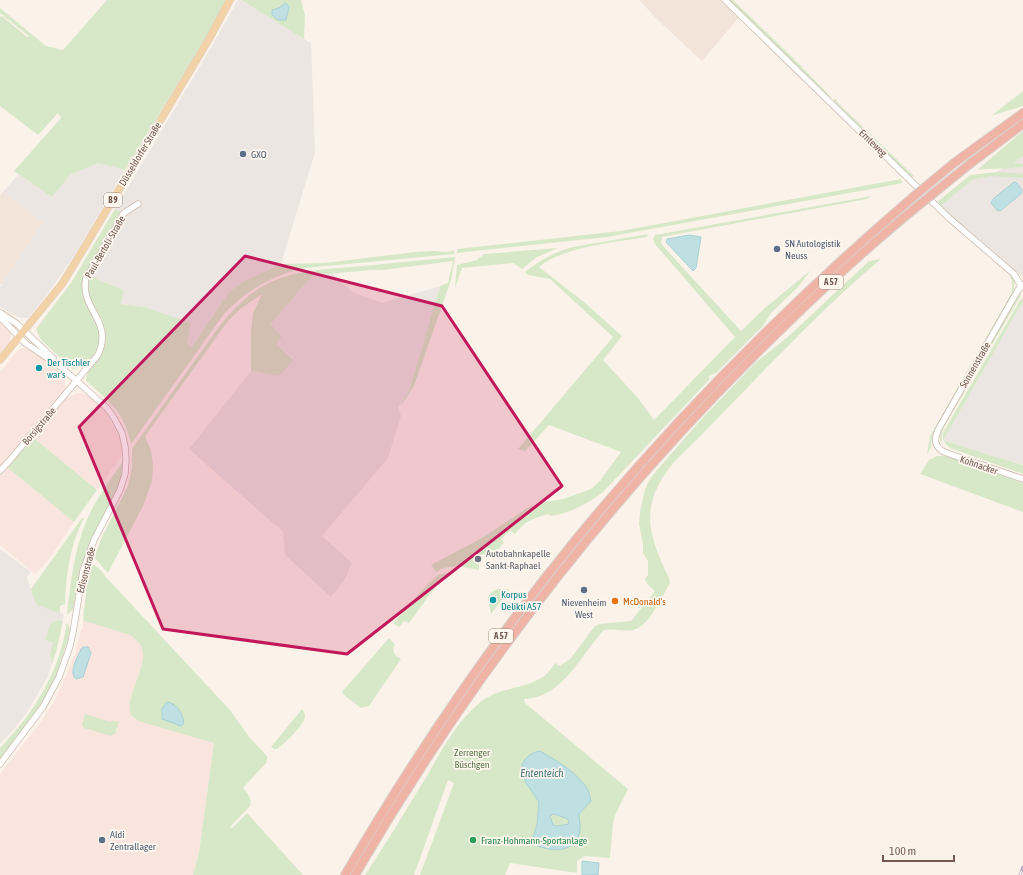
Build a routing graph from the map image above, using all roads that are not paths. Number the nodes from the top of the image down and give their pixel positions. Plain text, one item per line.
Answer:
1 (230, 0) edge
2 (725, 0) edge
3 (1023, 113) edge
4 (1023, 124) edge
5 (138, 204) dead end
6 (1022, 286) edge
7 (0, 313) edge
8 (0, 317) edge
9 (22, 334) junction
10 (0, 360) edge
11 (77, 380) junction
12 (937, 446) joint
13 (0, 471) edge
14 (1023, 479) edge
15 (0, 764) edge
16 (345, 875) edge
17 (355, 875) edge

1 - 9 main road, Düsseldorfer Straße / B 9
2 - 6 street, Ernteweg
3 - 16 highway, A 57, bridge
4 - 17 highway, A 57, bridge
5 - 11 street, Paul-Bertoli-Straße
6 - 12 street, Sonnenstraße
7 - 9 street
8 - 9 street
9 - 10 main road, Düsseldorfer Straße / B 9
9 - 11 street, Edisonstraße
11 - 13 street, Borsigstraße
11 - 15 street, Edisonstraße
12 - 14 street, Kohnacker

